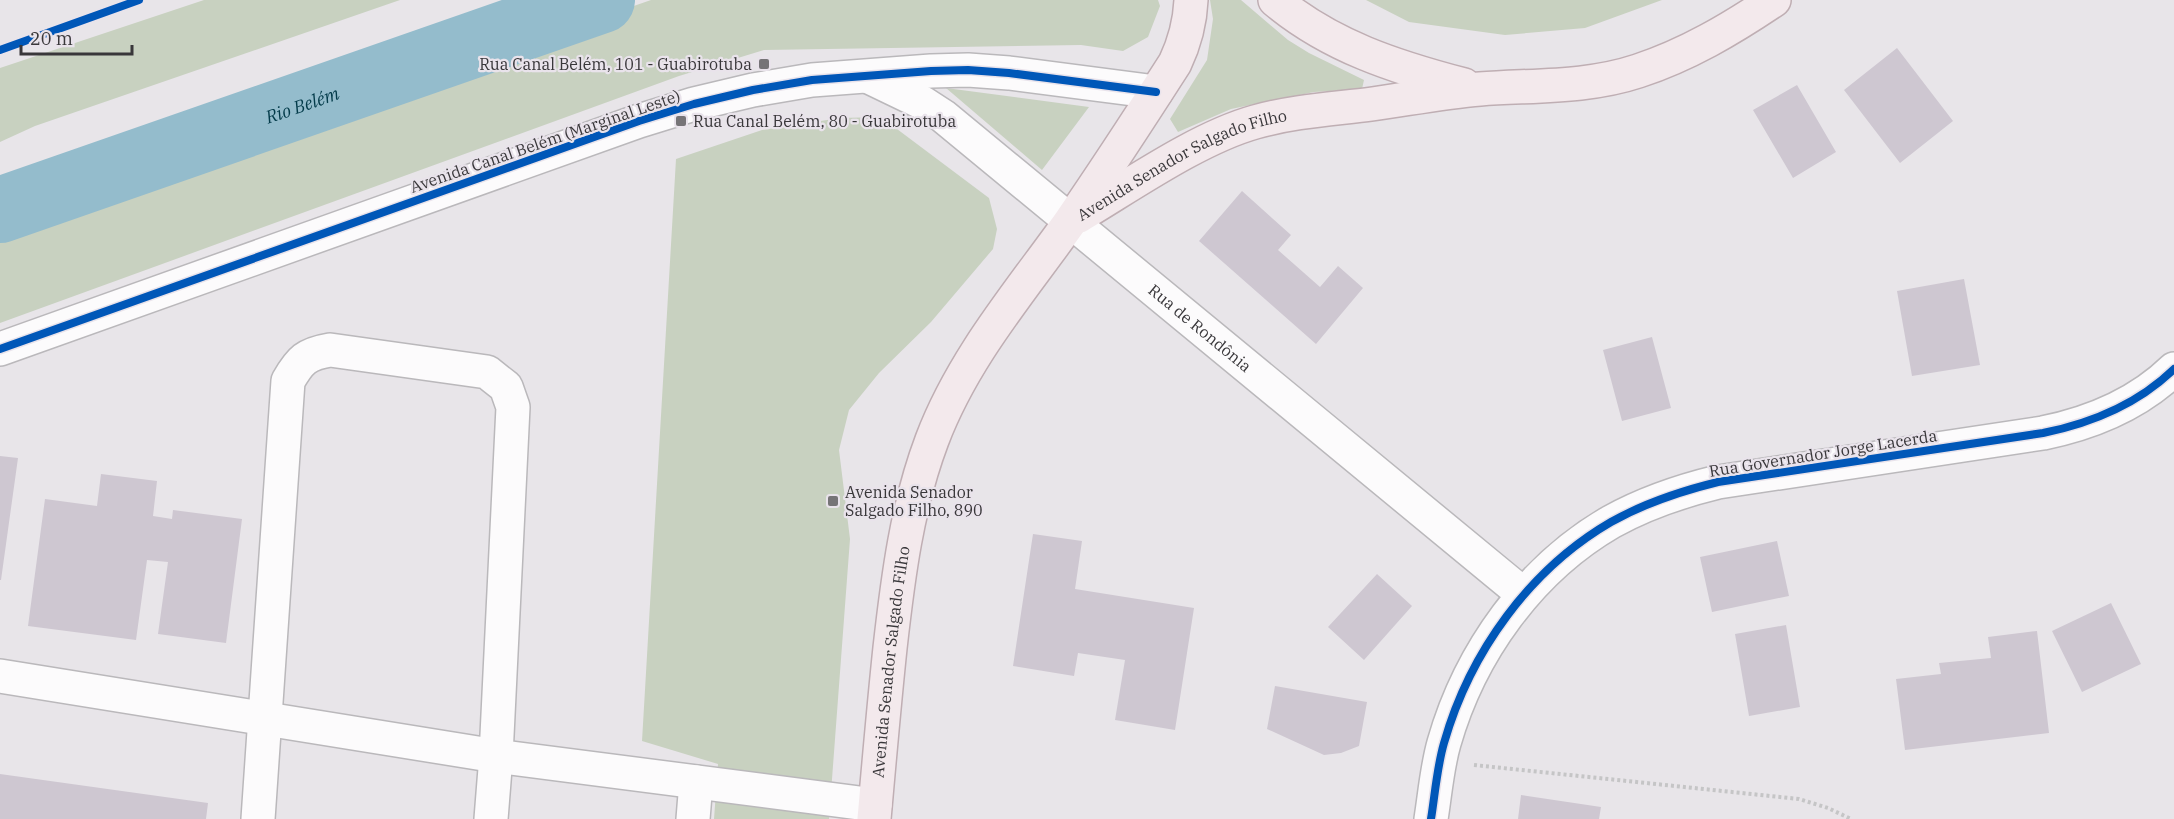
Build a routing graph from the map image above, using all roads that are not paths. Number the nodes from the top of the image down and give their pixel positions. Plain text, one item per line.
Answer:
1 (1191, 0) edge
2 (1275, 0) edge
3 (1774, 0) edge
4 (868, 76) junction
5 (1480, 89) junction
6 (1156, 92) junction
7 (1070, 221) junction
8 (0, 349) edge
9 (2174, 369) edge
10 (1523, 594) junction
11 (0, 676) edge
12 (264, 717) junction
13 (496, 756) junction
14 (696, 782) junction
15 (874, 812) edge
16 (258, 819) edge
17 (491, 819) edge
18 (693, 819) edge
19 (1431, 819) edge

1 - 6 main road
2 - 5 main road
3 - 5 main road, Avenida Senador Salgado Filho
4 - 6 street, Avenida Canal Belém (Marginal Leste)
4 - 7 street, Rua de Rondônia
4 - 8 street, Avenida Canal Belém (Marginal Leste)
5 - 7 main road, Avenida Senador Salgado Filho
6 - 7 main road
7 - 10 street, Rua de Rondônia
7 - 15 main road, Avenida Senador Salgado Filho
9 - 10 street, Rua Governador Jorge Lacerda
10 - 19 street, Rua Governador Jorge Lacerda
11 - 12 street
12 - 13 street
12 - 13 street
12 - 16 street
13 - 14 street
13 - 17 street
14 - 15 street
14 - 18 street

